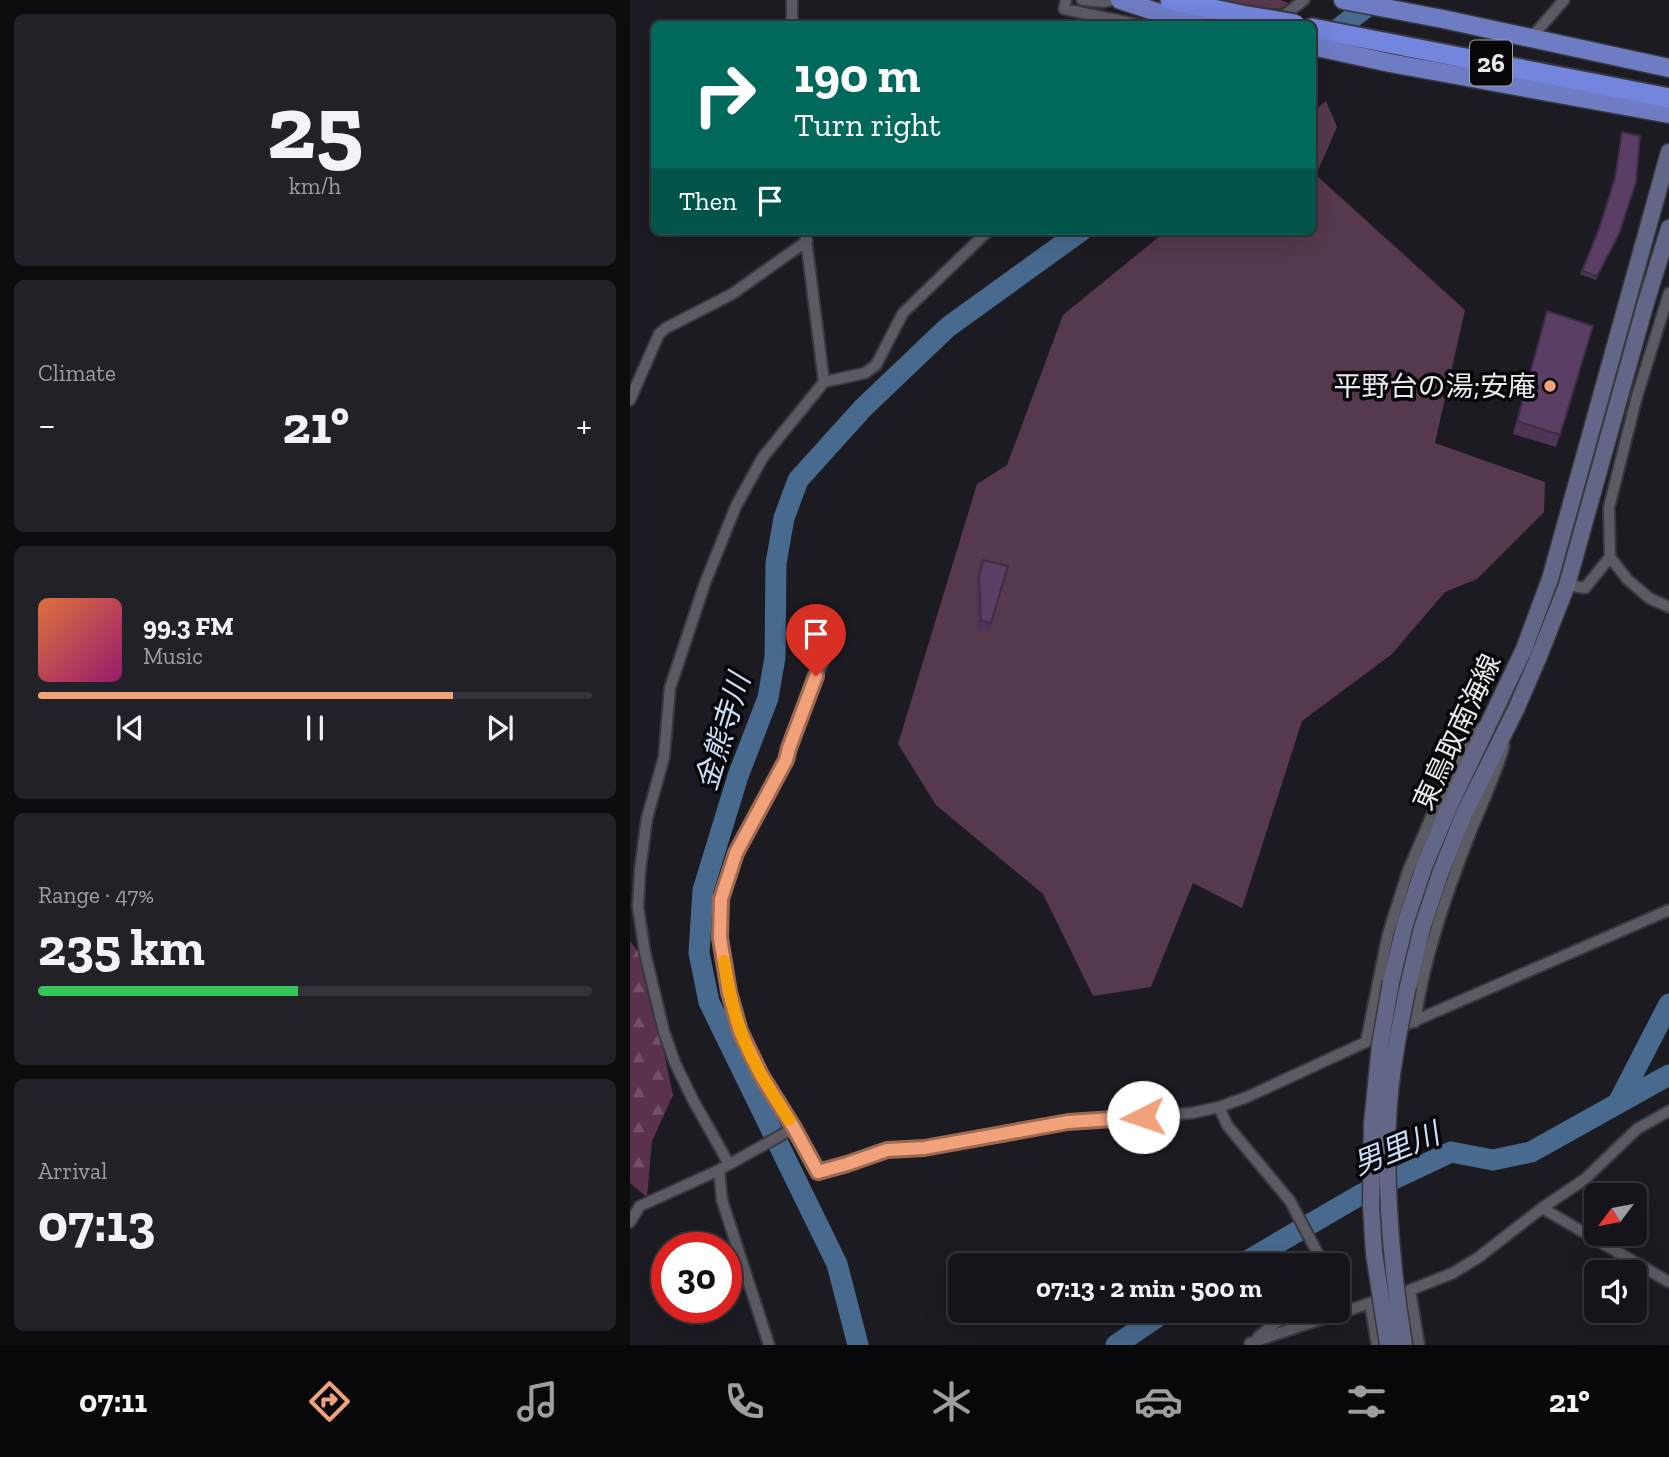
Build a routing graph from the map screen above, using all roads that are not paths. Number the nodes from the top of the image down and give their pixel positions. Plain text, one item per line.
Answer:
1 (792, 0) edge
2 (1066, 0) edge
3 (1082, 0) edge
4 (1112, 0) edge
5 (1120, 0) edge
6 (1304, 0) edge
7 (1343, 0) edge
8 (1564, 0) edge
9 (1175, 1) edge
10 (792, 21) edge
11 (1122, 21) edge
12 (1190, 21) edge
13 (1276, 21) edge
14 (1277, 21) edge
15 (1316, 29) edge
16 (1530, 39) junction
17 (1316, 47) edge
18 (1669, 68) edge
19 (1669, 98) edge
20 (1669, 114) edge
21 (1669, 152) edge
22 (1669, 228) edge
23 (984, 235) edge
24 (806, 236) edge
25 (1669, 293) edge
26 (824, 382) junction
27 (630, 400) edge
28 (1610, 556) junction
29 (1567, 585) junction
30 (1669, 607) edge
31 (822, 664) dead end
32 (1517, 707) junction
33 (1493, 716) junction
34 (630, 895) edge
35 (638, 907) junction
36 (1669, 910) edge
37 (1415, 1022) junction
38 (1366, 1042) junction
39 (1219, 1107) junction
40 (1669, 1111) edge
41 (791, 1130) junction
42 (727, 1166) junction
43 (1542, 1208) junction
44 (630, 1222) edge
45 (1318, 1253) edge
46 (1669, 1282) edge
47 (1410, 1290) junction
48 (1370, 1303) junction
49 (1275, 1323) edge
50 (1248, 1344) edge
51 (769, 1345) edge
52 (1377, 1345) edge
53 (1388, 1345) edge
54 (1404, 1345) edge
55 (1419, 1345) edge

1 - 10 street
2 - 11 street
3 - 4 street
5 - 12 highway
6 - 13 street
7 - 16 highway, 26
8 - 16 street
9 - 14 highway, bridge
15 - 19 highway, 26
16 - 18 highway, 26
17 - 20 highway, 26
21 - 33 main road, 東鳥取南海線
22 - 29 main road, 東鳥取南海線
23 - 26 street
24 - 26 street
24 - 27 street
25 - 28 street
26 - 35 street
28 - 29 street
28 - 30 street
29 - 32 main road, 東鳥取南海線
31 - 41 street
32 - 37 street
32 - 54 main road, 東鳥取南海線, bridge
33 - 38 street
33 - 53 main road, 東鳥取南海線, bridge
34 - 35 street
35 - 42 street
36 - 37 street
37 - 38 street
38 - 39 street
39 - 41 street
39 - 45 street
40 - 43 street
41 - 42 street
42 - 44 street
42 - 51 street
43 - 46 street
43 - 47 street
47 - 48 street
47 - 55 street
48 - 50 street
48 - 52 street
49 - 50 street

